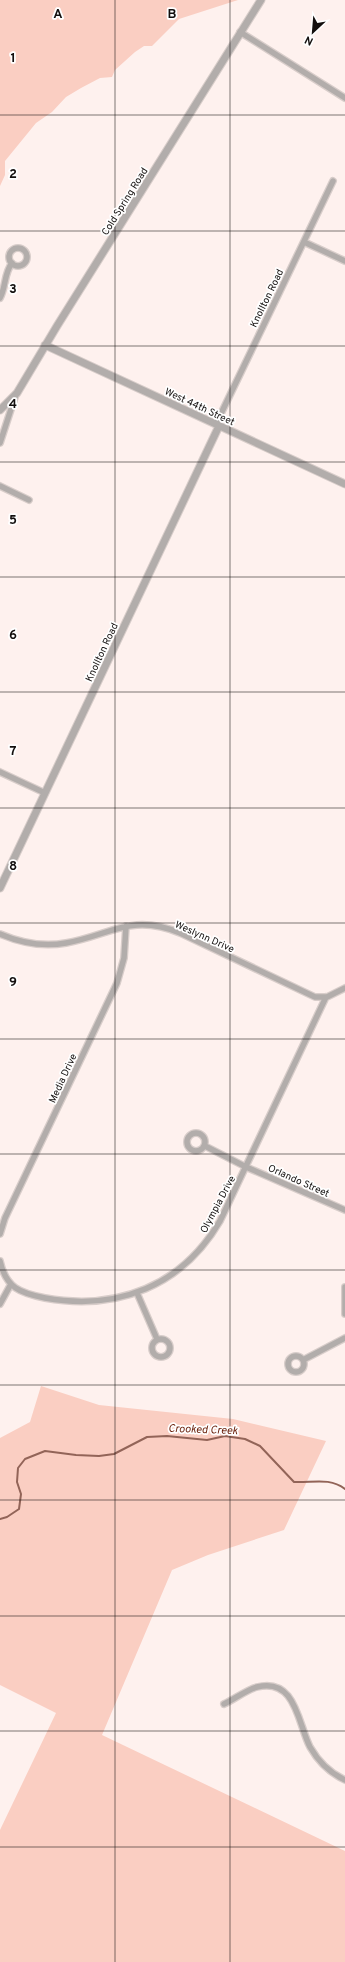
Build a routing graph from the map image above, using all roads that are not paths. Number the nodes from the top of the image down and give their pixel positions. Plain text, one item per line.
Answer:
1 (261, 0) edge
2 (240, 32) junction
3 (345, 98) edge
4 (333, 181) dead end
5 (304, 242) junction
6 (345, 262) edge
7 (12, 263) dead end
8 (0, 298) edge
9 (45, 345) junction
10 (15, 397) junction
11 (0, 410) edge
12 (218, 425) junction
13 (0, 443) edge
14 (345, 484) edge
15 (0, 486) edge
16 (28, 500) dead end
17 (0, 772) edge
18 (45, 793) junction
19 (0, 888) edge
20 (126, 926) junction
21 (0, 934) edge
22 (345, 988) edge
23 (326, 997) junction
24 (205, 1146) dead end
25 (246, 1167) junction
26 (345, 1210) edge
27 (0, 1234) edge
28 (0, 1261) edge
29 (11, 1284) junction
30 (345, 1287) edge
31 (137, 1293) junction
32 (0, 1304) edge
33 (345, 1314) edge
34 (345, 1338) edge
35 (158, 1339) dead end
36 (303, 1360) dead end
37 (224, 1704) dead end
38 (345, 1780) edge

1 - 2 street, Cold Spring Road
2 - 3 street
2 - 9 street, Cold Spring Road
4 - 5 street, Knollton Road
5 - 6 street
5 - 12 street, Knollton Road
7 - 8 street
9 - 10 street, Cold Spring Road
9 - 12 street, West 44th Street
10 - 11 street, Cold Spring Road
10 - 13 street
12 - 14 street, West 44th Street
12 - 18 street, Knollton Road
15 - 16 street
17 - 18 street
18 - 19 street, Knollton Road
20 - 21 street, Weslynn Drive
20 - 23 street, Weslynn Drive
20 - 27 street, Media Drive
22 - 23 street
23 - 25 street, Olympia Drive
24 - 25 street, Orlando Street
25 - 26 street, Orlando Street
25 - 31 street, Olympia Drive
28 - 29 street
29 - 31 street, Olympia Drive
29 - 32 street
30 - 33 street
31 - 35 street
34 - 36 street
37 - 38 street

